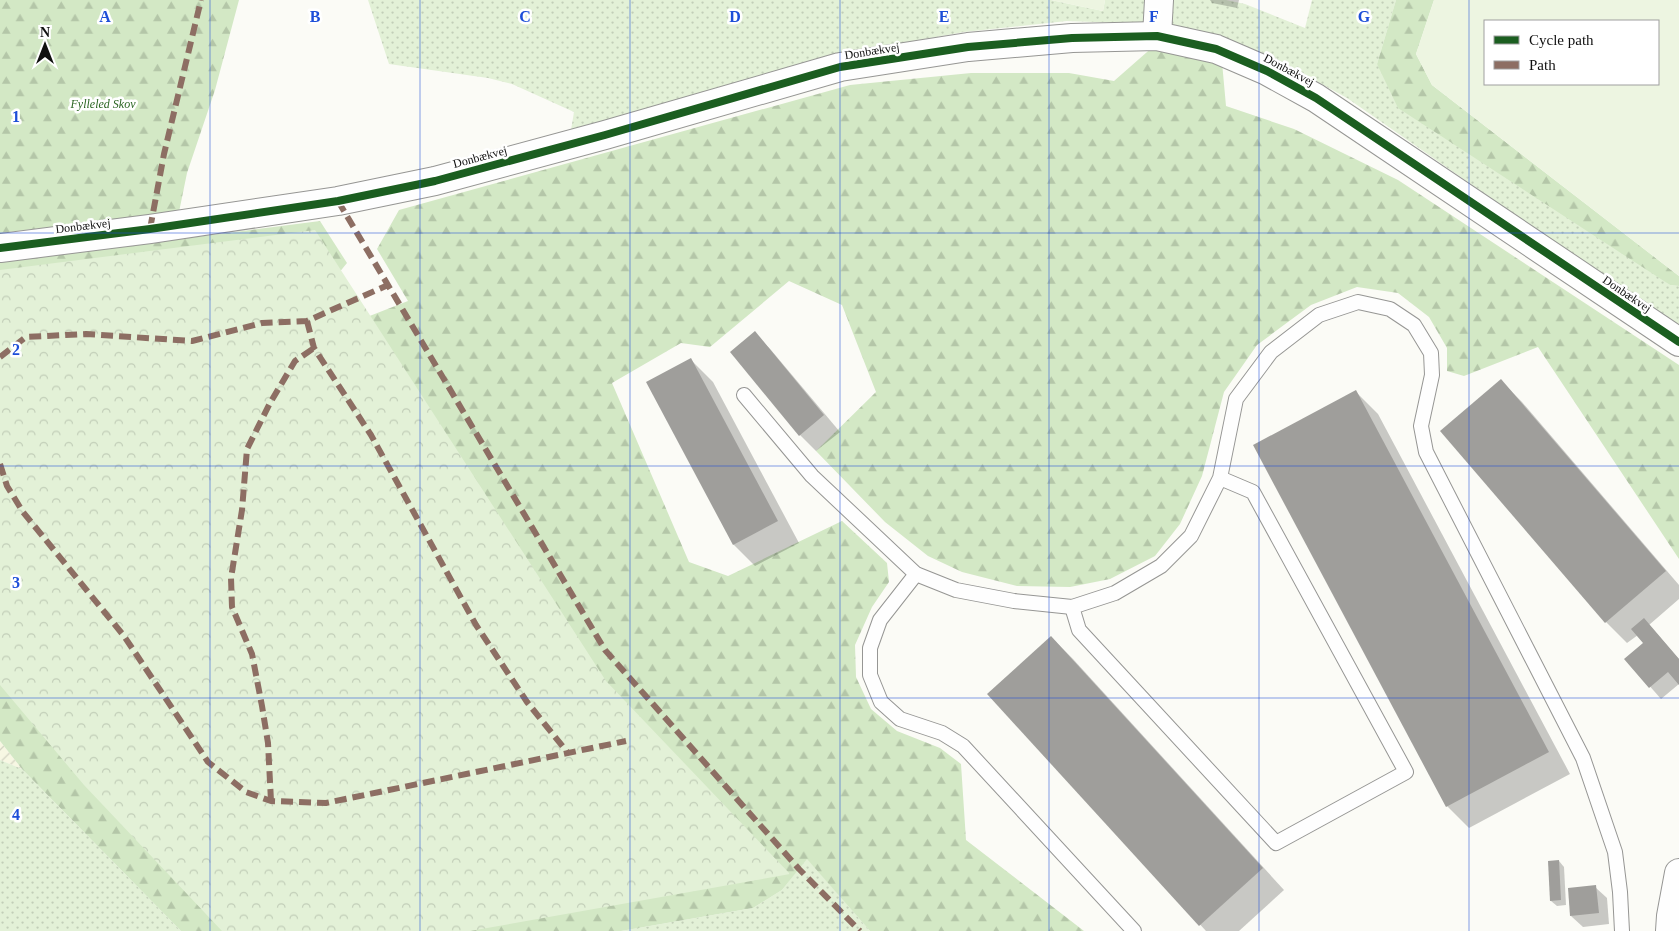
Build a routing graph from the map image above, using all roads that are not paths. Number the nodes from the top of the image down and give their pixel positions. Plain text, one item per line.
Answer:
1 (1159, 0) edge
2 (1156, 36) junction
3 (0, 248) edge
4 (1679, 342) edge
5 (744, 395) dead end
6 (1220, 478) junction
7 (916, 574) junction
8 (1072, 607) junction
9 (1679, 873) edge
10 (1134, 931) edge
11 (1622, 931) edge
12 (1670, 931) edge

1 - 2 street
2 - 3 street, Donbækvej
2 - 4 street, Donbækvej
5 - 7 lane
6 - 8 lane
6 - 8 lane
6 - 11 lane
7 - 8 lane
7 - 10 lane
9 - 12 street

